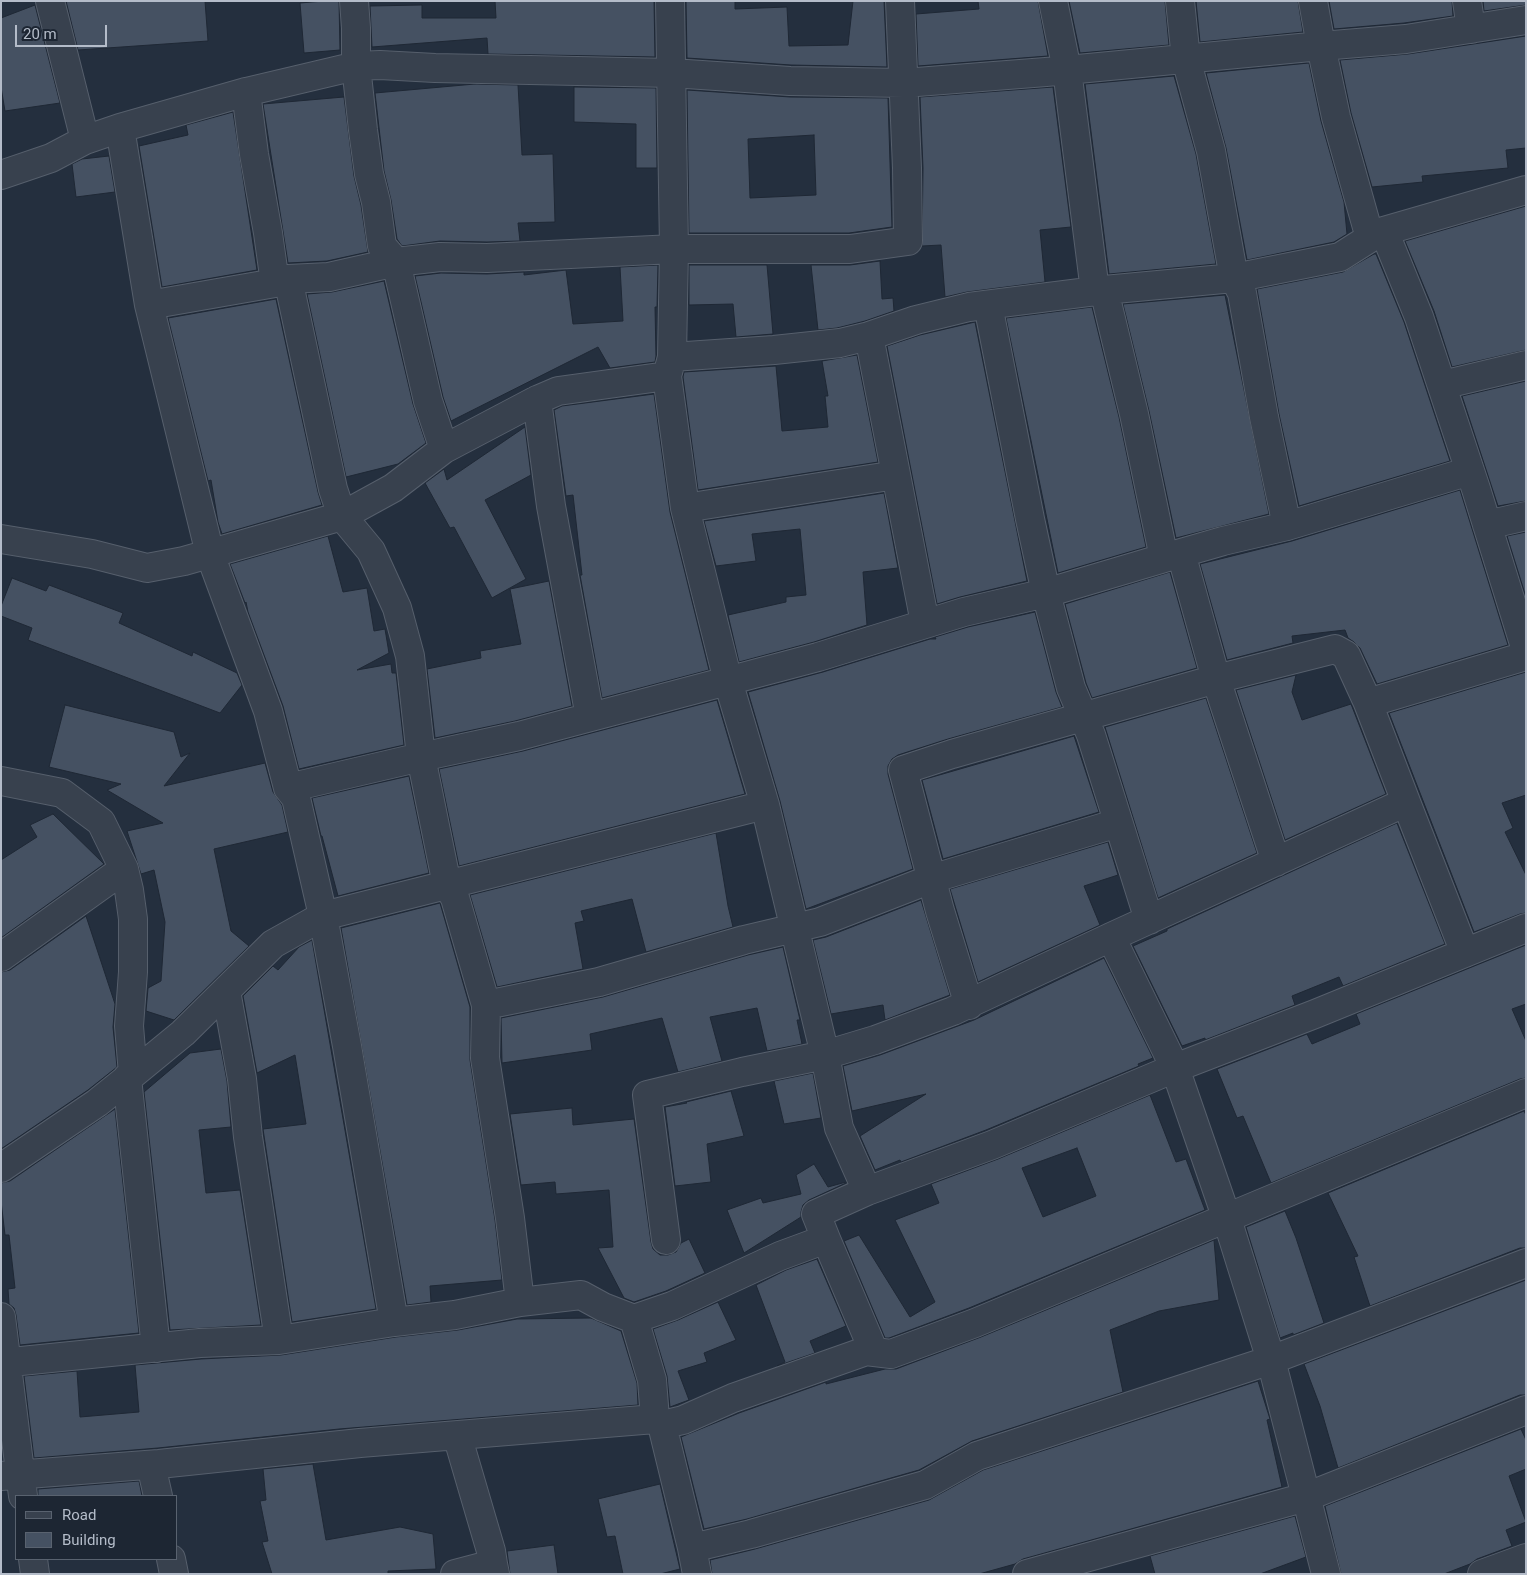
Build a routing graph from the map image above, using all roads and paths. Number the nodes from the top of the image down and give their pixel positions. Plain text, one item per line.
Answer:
1 (50, 1) edge
2 (354, 1) edge
3 (670, 1) edge
4 (900, 1) edge
5 (1054, 1) edge
6 (1180, 1) edge
7 (1313, 1) edge
8 (1467, 1) edge
9 (1526, 20) edge
10 (1471, 29) junction
11 (1321, 46) junction
12 (1186, 58) junction
13 (356, 66) junction
14 (1067, 70) junction
15 (672, 73) junction
16 (904, 83) junction
17 (246, 92) junction
18 (120, 128) junction
19 (85, 140) junction
20 (1, 175) edge
21 (1526, 190) edge
22 (1377, 235) junction
23 (674, 249) junction
24 (396, 262) junction
25 (1234, 278) junction
26 (281, 281) junction
27 (1100, 290) junction
28 (988, 305) junction
29 (148, 306) junction
30 (869, 336) junction
31 (1526, 366) edge
32 (669, 367) junction
33 (1442, 385) junction
34 (537, 400) junction
35 (444, 449) junction
36 (1470, 471) junction
37 (896, 475) junction
38 (685, 508) junction
39 (342, 516) junction
40 (1526, 516) edge
41 (1287, 526) junction
42 (1487, 526) junction
43 (1, 539) edge
44 (210, 554) junction
45 (1173, 556) junction
46 (1046, 592) junction
47 (925, 624) junction
48 (1526, 650) edge
49 (1526, 656) edge
50 (1216, 679) junction
51 (728, 681) junction
52 (1368, 703) junction
53 (590, 717) junction
54 (1083, 717) junction
55 (421, 757) junction
56 (1, 781) edge
57 (288, 788) junction
58 (1406, 802) junction
59 (764, 805) junction
60 (1118, 823) junction
61 (1276, 862) junction
62 (124, 869) junction
63 (931, 879) junction
64 (447, 885) junction
65 (324, 916) junction
66 (1149, 920) junction
67 (1526, 928) edge
68 (794, 929) junction
69 (1110, 937) junction
70 (1465, 953) junction
71 (1, 957) edge
72 (226, 991) junction
73 (486, 1005) junction
74 (969, 1005) junction
75 (825, 1055) junction
76 (1175, 1068) junction
77 (130, 1076) junction
78 (1526, 1093) edge
79 (1, 1168) edge
80 (867, 1191) junction
81 (1227, 1218) junction
82 (826, 1239) junction
83 (666, 1240) dead end
84 (1526, 1263) edge
85 (520, 1302) junction
86 (1, 1316) edge
87 (634, 1319) junction
88 (394, 1322) junction
89 (279, 1340) junction
90 (156, 1348) junction
91 (874, 1352) junction
92 (1271, 1360) junction
93 (4, 1362) edge
94 (1526, 1410) edge
95 (659, 1422) junction
96 (457, 1435) junction
97 (151, 1465) junction
98 (15, 1483) edge
99 (158, 1495) edge
100 (1306, 1498) junction
101 (1526, 1558) edge
102 (33, 1560) edge
103 (171, 1560) edge
104 (694, 1561) edge
105 (1102, 1564) edge
106 (494, 1569) edge
107 (35, 1574) edge
108 (174, 1574) edge
109 (455, 1574) edge
110 (1027, 1574) edge
111 (1326, 1574) edge
112 (1482, 1574) edge

1 - 19 street
2 - 13 street
3 - 15 street
4 - 16 street
5 - 14 street
6 - 12 street
7 - 11 street
8 - 10 street
9 - 10 street
10 - 11 street
11 - 12 street
11 - 22 street
12 - 14 street
12 - 25 street
13 - 15 street
13 - 17 street
13 - 24 street
14 - 16 street
14 - 27 street
15 - 16 street
15 - 23 street
16 - 23 street
17 - 18 street
17 - 26 street
18 - 19 street
18 - 29 street
19 - 20 street
21 - 22 street
22 - 25 street
22 - 33 street
23 - 24 street
23 - 32 street
24 - 26 street
24 - 35 street
25 - 27 street
25 - 41 street
26 - 29 street
26 - 39 street
27 - 28 street
27 - 45 street
28 - 30 street
28 - 46 street
29 - 44 street
30 - 32 street
30 - 37 street
31 - 33 street
32 - 34 street
32 - 38 street
33 - 36 street
34 - 35 street
34 - 53 street
35 - 39 street
36 - 41 street
36 - 42 street
37 - 38 street
37 - 47 street
38 - 51 street
39 - 44 street
39 - 55 street
40 - 42 street
41 - 45 street
42 - 48 street
43 - 44 street
44 - 57 street
45 - 46 street
45 - 50 street
46 - 47 street
46 - 54 street
47 - 51 street
49 - 52 street
50 - 52 street
50 - 54 street
50 - 61 street
51 - 53 street
51 - 59 street
52 - 58 street
53 - 55 street
54 - 60 street
54 - 63 street
55 - 57 street
55 - 64 street
56 - 62 street
57 - 65 street
58 - 61 street
58 - 70 street
59 - 64 street
59 - 68 street
60 - 63 street
60 - 66 street
61 - 66 street
62 - 71 street
62 - 77 street
63 - 68 street
63 - 74 street
64 - 65 street
64 - 73 street
65 - 72 street
65 - 88 street
66 - 69 street
67 - 70 street
68 - 73 street
68 - 75 street
69 - 74 street
69 - 76 street
70 - 76 street
72 - 77 street
72 - 89 street
73 - 85 street
74 - 75 street
75 - 80 street
75 - 83 street
76 - 80 street
76 - 81 street
77 - 79 street
77 - 90 street
78 - 81 street
80 - 82 street
81 - 91 street
81 - 92 street
82 - 87 street
82 - 91 street
84 - 92 street
85 - 87 street
85 - 88 street
86 - 93 street
87 - 95 street
88 - 89 street
89 - 90 street
90 - 93 street
91 - 95 street
92 - 100 street
92 - 104 street
93 - 98 street
94 - 100 street
95 - 96 street
95 - 104 street
96 - 97 street
96 - 106 street
97 - 98 street
97 - 99 street
100 - 105 street
100 - 111 street
101 - 112 street
102 - 107 street
103 - 108 street
105 - 110 street
106 - 109 street

